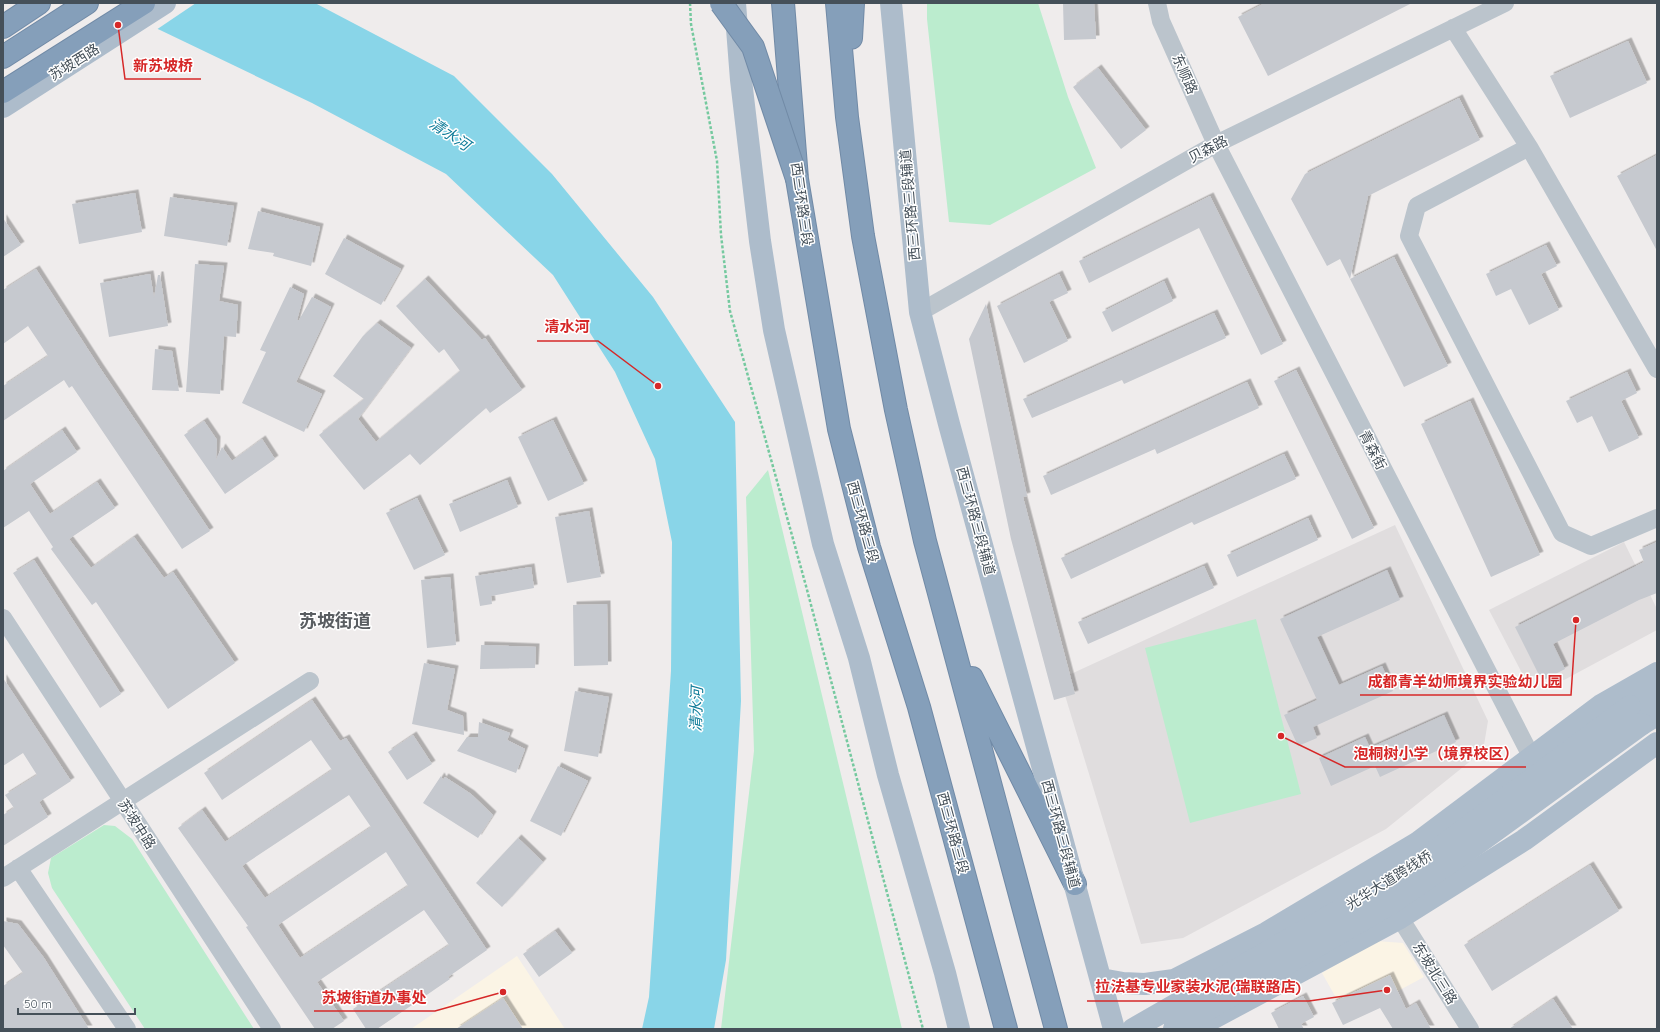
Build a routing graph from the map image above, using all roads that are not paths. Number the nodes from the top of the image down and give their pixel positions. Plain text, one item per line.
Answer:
1 (39, 3) edge
2 (87, 3) edge
3 (144, 3) edge
4 (166, 3) edge
5 (707, 3) edge
6 (721, 3) edge
7 (735, 3) edge
8 (783, 3) edge
9 (837, 3) edge
10 (853, 3) edge
11 (891, 3) edge
12 (1157, 3) edge
13 (1505, 3) edge
14 (3, 27) edge
15 (1453, 28) junction
16 (749, 43) junction
17 (3, 58) edge
18 (3, 92) edge
19 (3, 107) edge
20 (847, 117) junction
21 (1216, 144) junction
22 (1529, 147) junction
23 (797, 179) junction
24 (920, 312) junction
25 (1657, 368) edge
26 (1657, 518) edge
27 (3, 618) edge
28 (950, 634) junction
29 (1657, 673) edge
30 (310, 681) dead end
31 (1657, 691) edge
32 (1643, 715) edge
33 (1657, 743) edge
34 (1531, 756) junction
35 (122, 802) junction
36 (18, 868) junction
37 (3, 878) edge
38 (1075, 884) junction
39 (1400, 918) junction
40 (1101, 979) junction
41 (1174, 980) junction
42 (127, 1029) edge
43 (272, 1029) edge
44 (959, 1029) edge
45 (1006, 1029) edge
46 (1056, 1029) edge
47 (1114, 1029) edge
48 (1133, 1029) edge
49 (1174, 1029) edge
50 (1186, 1029) edge
51 (1194, 1029) edge
52 (1470, 1029) edge

1 - 14 highway
2 - 17 highway
3 - 18 highway
4 - 19 main road, 苏坡西路
5 - 16 highway, bridge
6 - 16 highway, bridge
7 - 44 main road
8 - 23 highway, 西三环路三段, bridge
9 - 20 highway
10 - 20 highway
11 - 24 main road, 西三环路三段辅道
12 - 21 street, 东顺路
13 - 15 street, 贝森路
15 - 21 street, 贝森路
15 - 22 street
16 - 23 highway, bridge
20 - 28 highway
21 - 24 street, 贝森路
21 - 34 street, 青森街
22 - 25 street
22 - 26 street
23 - 45 highway, 西三环路三段
24 - 38 main road, 西三环路三段辅道
27 - 35 street, 苏坡中路
28 - 38 highway
28 - 46 highway
29 - 34 main road
30 - 35 street
31 - 32 main road
32 - 48 main road, 光华大道跨线桥, bridge
32 - 49 main road, 光华大道跨线桥, bridge
33 - 39 main road
34 - 41 main road
35 - 36 street
35 - 43 street, 苏坡中路
36 - 37 street
36 - 42 street
38 - 40 main road, 西三环路三段辅道
39 - 51 main road
39 - 52 street, 东坡北三路
40 - 41 main road
40 - 47 main road, 西三环路三段辅道
41 - 50 main road

